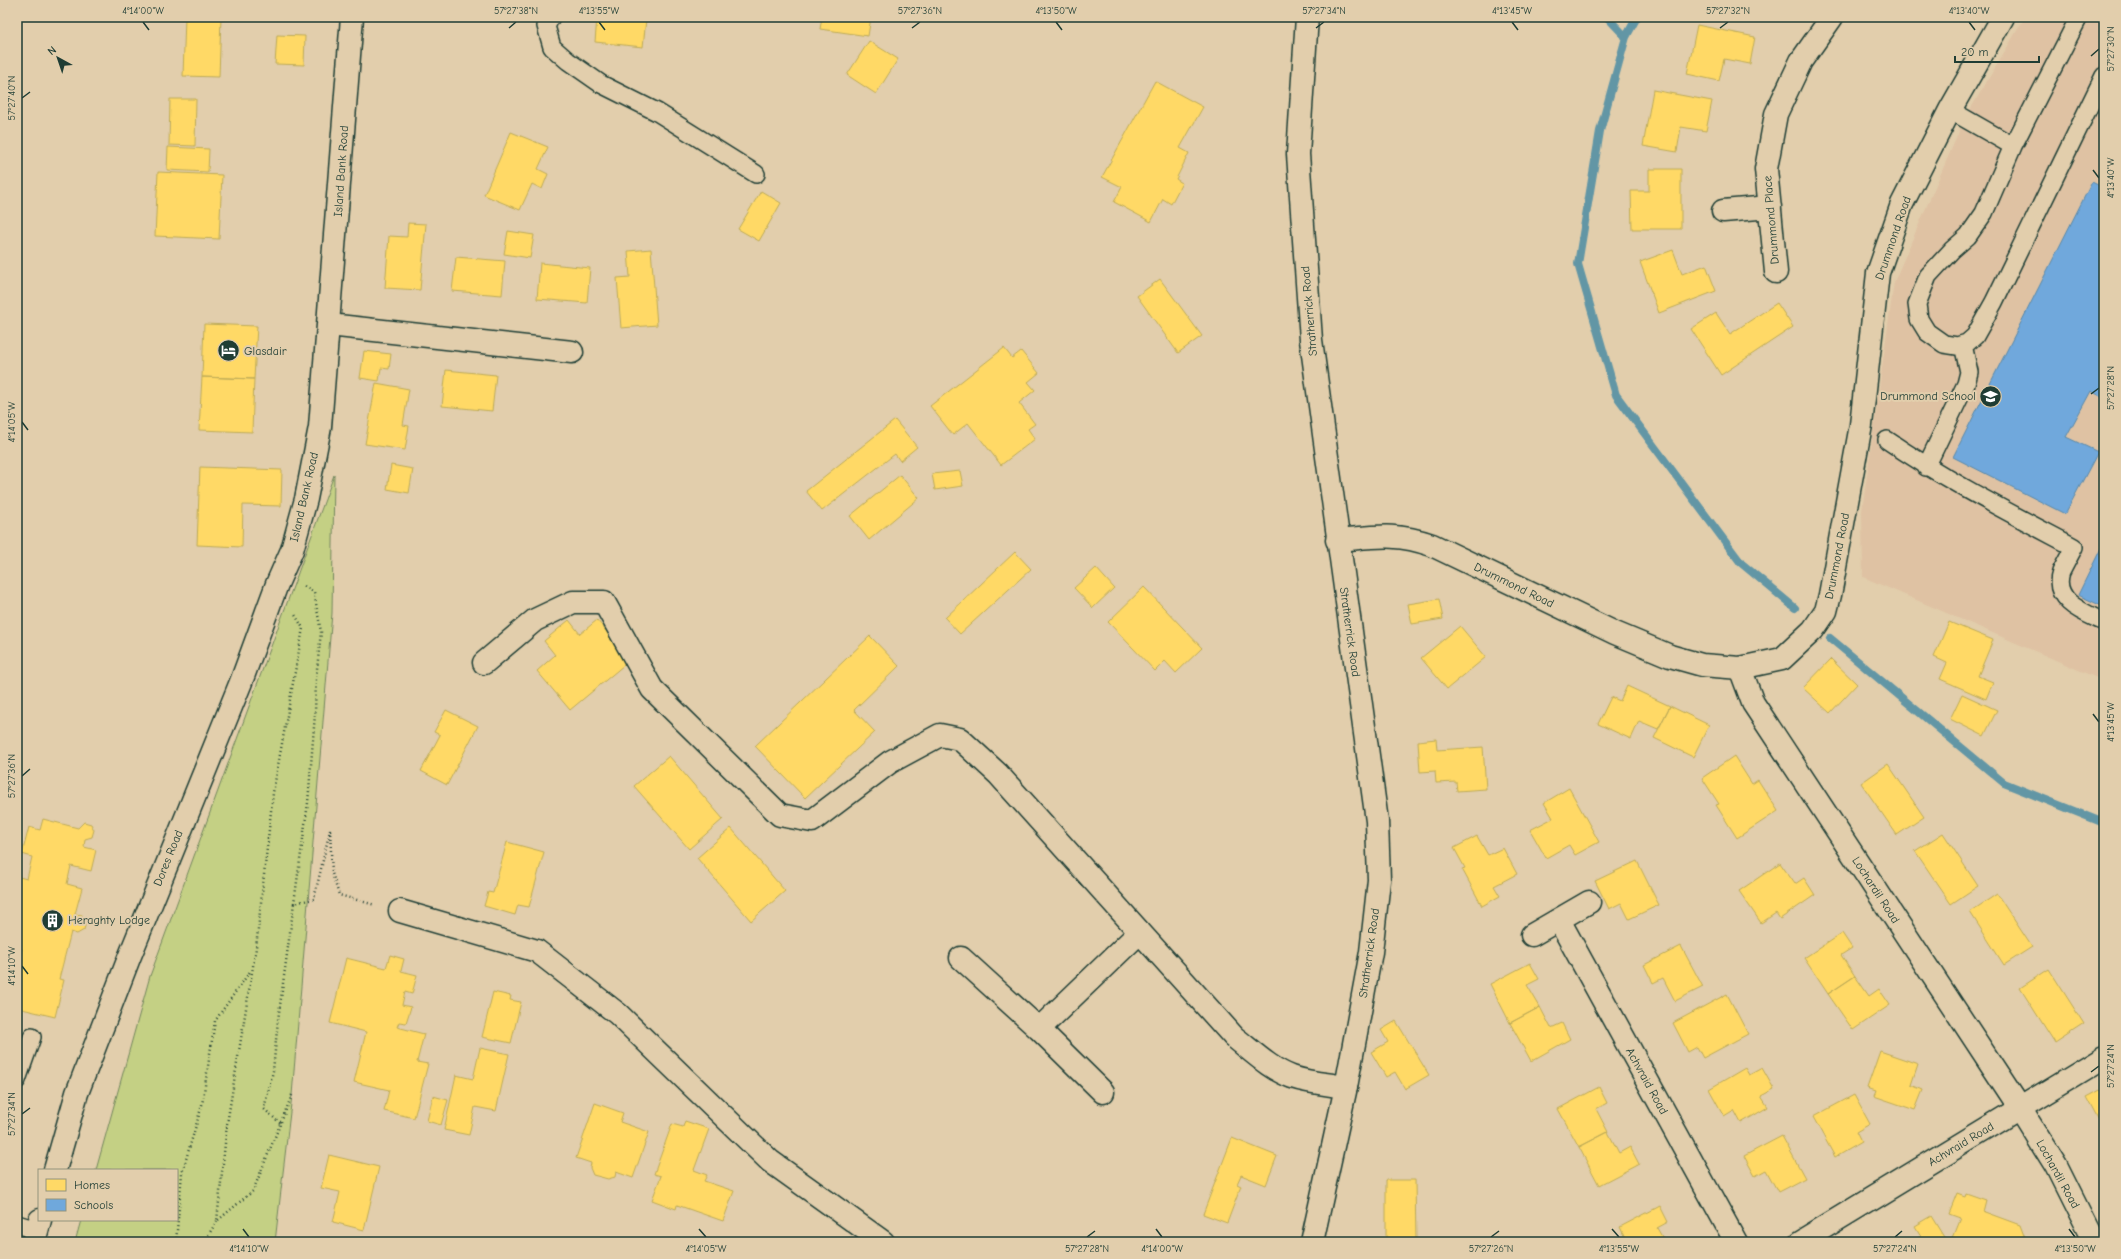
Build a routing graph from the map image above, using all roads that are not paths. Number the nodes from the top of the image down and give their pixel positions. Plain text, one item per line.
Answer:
1 (352, 17) edge
2 (551, 17) edge
3 (1307, 17) edge
4 (1832, 17) edge
5 (2003, 17) edge
6 (2079, 17) edge
7 (2104, 76) edge
8 (1950, 110) junction
9 (2014, 146) junction
10 (756, 174) dead end
11 (1770, 207) junction
12 (1723, 211) dead end
13 (1776, 272) dead end
14 (329, 325) junction
15 (1963, 345) junction
16 (572, 352) dead end
17 (1887, 440) dead end
18 (1926, 466) junction
19 (1337, 540) junction
20 (292, 550) joint
21 (2104, 622) edge
22 (484, 663) dead end
23 (1740, 668) junction
24 (1589, 902) dead end
25 (400, 911) road end
26 (1559, 920) junction
27 (1140, 932) junction
28 (1532, 935) dead end
29 (961, 958) dead end
30 (1039, 1029) junction
31 (32, 1037) dead end
32 (2104, 1057) edge
33 (17, 1080) edge
34 (1346, 1087) junction
35 (1103, 1092) dead end
36 (2020, 1108) junction
37 (55, 1169) edge
38 (883, 1242) edge
39 (1312, 1242) edge
40 (1736, 1242) edge
41 (1800, 1242) edge
42 (2094, 1242) edge

1 - 14 street, Island Bank Road
2 - 10 lane
3 - 19 street, Stratherrick Road
4 - 11 street, Drummond Place
5 - 8 street, Drummond Road
6 - 9 lane
7 - 15 lane
8 - 9 lane
8 - 23 street, Drummond Road
9 - 15 lane
11 - 12 street
11 - 13 street, Drummond Place
14 - 16 street
14 - 20 street, Island Bank Road
15 - 18 lane
17 - 18 lane
18 - 21 lane
19 - 23 street, Drummond Road
19 - 34 street, Stratherrick Road
20 - 37 street, Dores Road
22 - 27 street
23 - 36 street, Lochardil Road
24 - 26 street
25 - 38 street
26 - 28 street
26 - 40 street, Achvraid Road
27 - 30 street
27 - 34 street
29 - 30 street
30 - 35 street
31 - 33 lane
32 - 36 street
34 - 39 street, Stratherrick Road
36 - 41 street, Achvraid Road
36 - 42 street, Lochardil Road

